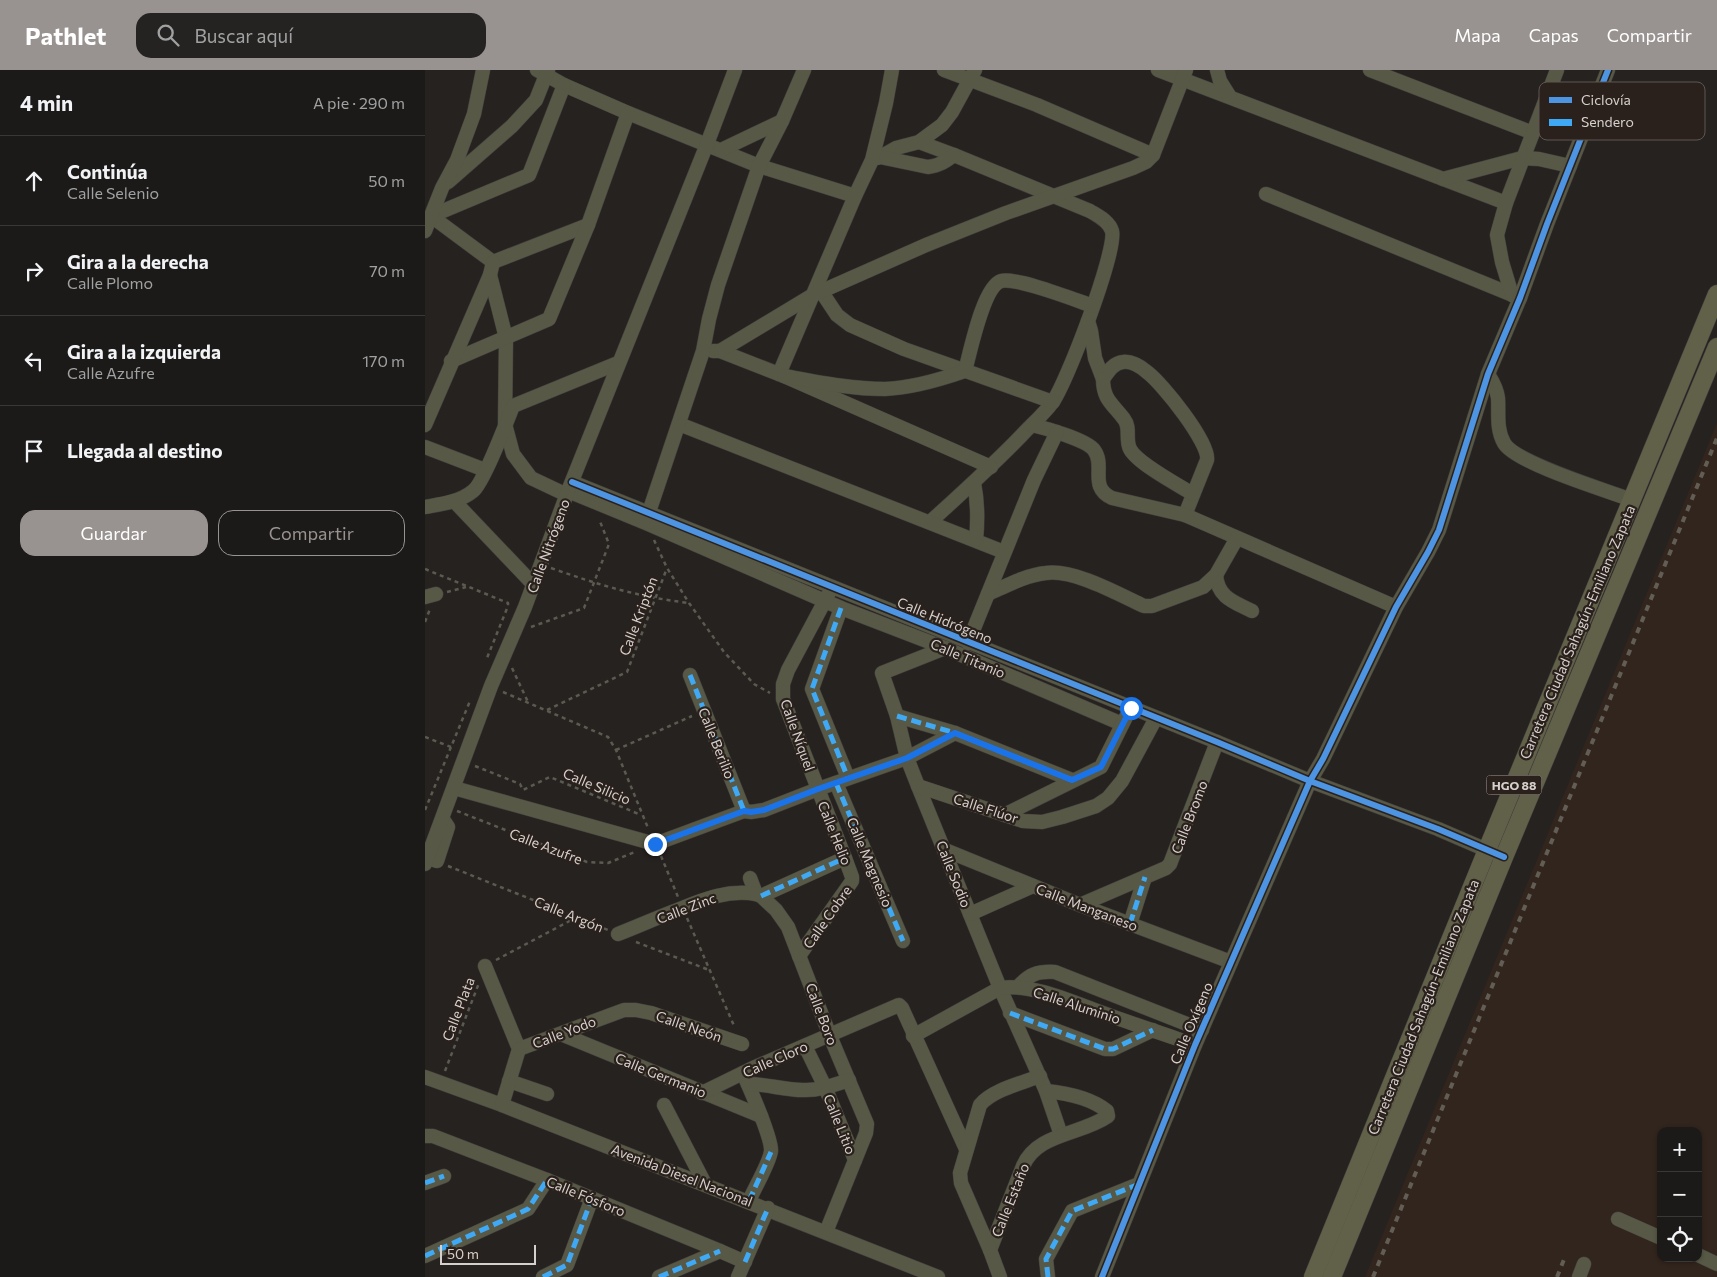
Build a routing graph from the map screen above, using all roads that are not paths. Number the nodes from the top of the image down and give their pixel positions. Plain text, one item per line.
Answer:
1 (483, 70) edge
2 (735, 70) edge
3 (804, 70) edge
4 (892, 70) edge
5 (944, 70) edge
6 (1158, 70) edge
7 (1217, 70) edge
8 (1370, 70) edge
9 (1557, 70) edge
10 (1608, 70) edge
11 (544, 72) edge
12 (972, 75) edge
13 (1184, 75) edge
14 (1552, 82) edge
15 (1603, 82) edge
16 (564, 85) junction
17 (1230, 97) junction
18 (629, 112) junction
19 (1539, 117) edge
20 (782, 121) junction
21 (1533, 133) junction
22 (1580, 140) edge
23 (919, 142) junction
24 (707, 144) junction
25 (721, 150) junction
26 (954, 155) junction
27 (1153, 155) junction
28 (876, 158) junction
29 (1522, 158) junction
30 (759, 166) junction
31 (1570, 166) junction
32 (1443, 179) junction
33 (442, 188) junction
34 (1266, 194) dead end
35 (855, 196) junction
36 (1055, 197) junction
37 (1506, 203) junction
38 (431, 216) junction
39 (588, 225) junction
40 (425, 231) edge
41 (492, 268) junction
42 (817, 293) junction
43 (1717, 294) edge
44 (1516, 297) junction
45 (1093, 306) junction
46 (1088, 321) junction
47 (505, 338) junction
48 (1717, 347) edge
49 (703, 351) junction
50 (720, 351) junction
51 (451, 362) junction
52 (618, 363) junction
53 (965, 371) junction
54 (1488, 374) junction
55 (781, 375) junction
56 (1103, 379) junction
57 (1053, 402) junction
58 (505, 424) junction
59 (679, 424) junction
60 (1032, 424) junction
61 (425, 425) edge
62 (1057, 432) junction
63 (425, 447) edge
64 (991, 467) junction
65 (485, 470) junction
66 (974, 484) junction
67 (569, 489) junction
68 (1193, 494) junction
69 (1632, 500) junction
70 (454, 501) junction
71 (425, 508) edge
72 (1185, 515) junction
73 (648, 518) junction
74 (930, 522) junction
75 (1237, 538) junction
76 (976, 540) junction
77 (1004, 552) junction
78 (1216, 576) junction
79 (533, 584) junction
80 (832, 588) junction
81 (988, 594) junction
82 (818, 598) junction
83 (1396, 607) junction
84 (841, 608) junction
85 (1252, 611) dead end
86 (968, 643) junction
87 (945, 648) junction
88 (690, 675) dead end
89 (1131, 708) junction
90 (897, 716) junction
91 (1156, 718) junction
92 (1122, 724) junction
93 (955, 733) junction
94 (1217, 742) junction
95 (907, 758) junction
96 (842, 780) junction
97 (1072, 780) junction
98 (1309, 781) junction
99 (918, 786) junction
100 (454, 788) junction
101 (818, 789) junction
102 (744, 811) junction
103 (1004, 815) junction
104 (945, 850) junction
105 (1487, 850) junction
106 (1504, 857) junction
107 (845, 858) junction
108 (429, 860) edge
109 (852, 877) joint
110 (1145, 877) junction
111 (750, 878) dead end
112 (1033, 886) junction
113 (758, 895) junction
114 (1080, 905) junction
115 (971, 914) junction
116 (1131, 924) junction
117 (618, 934) road end
118 (903, 941) dead end
119 (799, 956) junction
120 (1231, 962) junction
121 (485, 966) road end
122 (1018, 987) junction
123 (1000, 988) junction
124 (636, 1010) joint
125 (1010, 1013) junction
126 (1153, 1030) junction
127 (1201, 1030) junction
128 (561, 1034) junction
129 (830, 1036) junction
130 (913, 1036) junction
131 (742, 1044) dead end
132 (1195, 1045) junction
133 (805, 1046) junction
134 (519, 1049) junction
135 (1040, 1076) junction
136 (425, 1077) edge
137 (745, 1078) junction
138 (849, 1080) junction
139 (509, 1081) junction
140 (825, 1087) junction
141 (1046, 1091) junction
142 (702, 1092) junction
143 (547, 1094) dead end
144 (502, 1104) junction
145 (664, 1105) dead end
146 (761, 1116) junction
147 (425, 1136) edge
148 (1061, 1136) junction
149 (966, 1149) junction
150 (855, 1160) junction
151 (444, 1176) dead end
152 (547, 1180) junction
153 (425, 1183) edge
154 (705, 1184) junction
155 (1139, 1184) junction
156 (592, 1198) junction
157 (749, 1201) junction
158 (767, 1208) junction
159 (1618, 1219) dead end
160 (825, 1232) junction
161 (1657, 1236) edge
162 (990, 1250) junction
163 (720, 1251) junction
164 (425, 1256) edge
165 (1702, 1257) edge
166 (745, 1262) junction
167 (1717, 1264) edge
168 (543, 1277) edge
169 (659, 1277) edge
170 (739, 1277) edge
171 (938, 1277) edge
172 (1000, 1277) edge
173 (1048, 1277) edge
174 (1102, 1277) edge
175 (1313, 1277) edge
176 (1332, 1277) edge

1 - 33 street
2 - 24 street, Calle Nitrógeno
3 - 20 street
4 - 28 street
5 - 12 street
6 - 13 street
7 - 17 street
8 - 21 street
9 - 14 street
10 - 15 street, Calle Oxígeno
11 - 16 street
11 - 33 street
12 - 23 street
12 - 27 street
13 - 17 street
13 - 27 street
16 - 18 street
16 - 38 street
17 - 32 street
18 - 24 street
18 - 39 street
19 - 21 street
20 - 25 street
20 - 30 street
21 - 29 street
22 - 31 street, Calle Oxígeno
23 - 26 street
23 - 28 street
24 - 25 street
24 - 52 street, Calle Nitrógeno
25 - 30 street
26 - 28 street
26 - 36 street
27 - 36 street
28 - 35 street
29 - 31 street
29 - 32 street
29 - 37 street
30 - 35 street
30 - 49 street
31 - 44 street, Calle Oxígeno
32 - 37 street
33 - 38 street
34 - 44 street
35 - 42 street
36 - 42 street
36 - 45 street
37 - 44 street
38 - 40 street
38 - 41 street
39 - 41 street
39 - 47 street
41 - 47 street
41 - 51 street
42 - 50 street
42 - 53 street
42 - 55 street
43 - 69 main road, Carretera Ciudad Sahagún-Emiliano Zapata / HGO 88
44 - 54 street, Calle Oxígeno
45 - 46 street
45 - 53 street
46 - 56 street
46 - 57 street
47 - 51 street
47 - 58 street
48 - 106 main road, Carretera Ciudad Sahagún-Emiliano Zapata / HGO 88
49 - 50 street
49 - 59 street
50 - 55 street
51 - 61 street
52 - 58 street
52 - 67 street, Calle Nitrógeno
53 - 55 street
53 - 57 street
54 - 69 street
54 - 83 street, Calle Oxígeno
55 - 64 street
56 - 68 street
56 - 68 street
57 - 60 street
58 - 65 street
58 - 67 street
59 - 73 street
59 - 74 street
60 - 62 street
60 - 64 street
62 - 72 street
62 - 77 street
63 - 65 street
64 - 66 street
65 - 70 street
66 - 74 street
66 - 76 street
67 - 73 street, Calle Hidrógeno
67 - 73 street
67 - 79 street, Calle Nitrógeno
68 - 72 street
69 - 105 main road, Carretera Ciudad Sahagún-Emiliano Zapata / HGO 88
70 - 71 street
70 - 79 street
72 - 75 street
73 - 80 street, Calle Hidrógeno
73 - 82 street
74 - 76 street
75 - 78 street
75 - 83 street
76 - 77 street
77 - 81 street
78 - 81 street
78 - 85 street
79 - 100 street, Calle Nitrógeno
80 - 82 street, Calle Níquel
80 - 86 street, Calle Hidrógeno
81 - 86 street
82 - 84 street, Calle Titanio
82 - 101 street, Calle Níquel
83 - 98 street, Calle Oxígeno
84 - 87 street, Calle Titanio
84 - 96 street, Calle Magnesio
86 - 89 street, Calle Hidrógeno
87 - 90 street, Calle Sodio
87 - 92 street, Calle Titanio
88 - 102 street, Calle Berilio
89 - 91 street, Calle Hidrógeno
89 - 92 street
90 - 93 street
90 - 95 street, Calle Sodio
91 - 94 street, Calle Hidrógeno
91 - 103 street, Calle Flúor
92 - 97 street
93 - 95 street
93 - 97 street
94 - 98 street, Calle Hidrógeno
94 - 110 street, Calle Bromo
95 - 96 street
95 - 99 street, Calle Sodio
96 - 101 street
96 - 118 street, Calle Magnesio
97 - 103 street
98 - 105 street, Calle Hidrógeno
98 - 120 street, Calle Oxígeno
99 - 103 street, Calle Flúor
99 - 104 street, Calle Sodio
100 - 102 street
100 - 108 street, Calle Nitrógeno
101 - 102 street
101 - 107 street, Calle Helio
104 - 112 street, Calle Manganeso
104 - 115 street, Calle Sodio
105 - 106 street, Calle Hidrógeno
105 - 175 main road, Carretera Ciudad Sahagún-Emiliano Zapata / HGO 88
106 - 176 main road, Carretera Ciudad Sahagún-Emiliano Zapata / HGO 88
107 - 109 street, Calle Helio
107 - 113 street, Calle Zinc
109 - 119 street, Calle Cobre
110 - 114 street, Calle Bromo
110 - 116 street
111 - 113 street, Calle Boro
112 - 114 street, Calle Manganeso
112 - 115 street
113 - 117 street, Calle Zinc
113 - 119 street, Calle Boro
114 - 116 street, Calle Manganeso
115 - 123 street, Calle Sodio
116 - 120 street, Calle Manganeso
119 - 129 street, Calle Boro
120 - 127 street, Calle Oxígeno
121 - 134 street
122 - 123 street, Calle Aluminio
122 - 126 street, Calle Aluminio
122 - 127 street
123 - 125 street, Calle Sodio
123 - 130 street
124 - 128 street, Calle Yodo
124 - 131 street, Calle Neón
125 - 126 street, Calle Aluminio
125 - 135 street, Calle Sodio
126 - 132 street, Calle Aluminio
127 - 132 street, Calle Oxígeno
128 - 134 street, Calle Yodo
128 - 142 street, Calle Germanio
129 - 130 street, Calle Cloro
129 - 133 street, Calle Cloro
129 - 138 street, Calle Boro
130 - 149 street, Calle Cloro
132 - 155 street, Calle Oxígeno
133 - 137 street, Calle Cloro
133 - 140 street, Calle Litio
134 - 139 street, Calle Yodo
135 - 141 street, Calle Sodio
135 - 149 street
136 - 144 street, Avenida Diesel Nacional
137 - 140 street
137 - 142 street, Calle Cloro
137 - 146 street
138 - 140 street
138 - 150 street, Calle Boro
139 - 143 street
139 - 144 street, Calle Yodo
140 - 150 street, Calle Litio
141 - 148 street, Calle Sodio
141 - 148 street, Calle Estaño
142 - 146 street, Calle Germanio
144 - 154 street, Avenida Diesel Nacional
145 - 154 street
146 - 157 street
147 - 152 street, Calle Fósforo
148 - 162 street, Calle Estaño
149 - 162 street
150 - 160 street, Calle Litio
151 - 153 street
152 - 156 street, Calle Fósforo
152 - 164 street
154 - 157 street, Avenida Diesel Nacional
155 - 173 street
155 - 174 street, Calle Oxígeno
156 - 163 street, Calle Fósforo
156 - 168 street
157 - 158 street, Avenida Diesel Nacional
158 - 160 street, Avenida Diesel Nacional
158 - 166 street
159 - 161 street
160 - 171 street, Avenida Diesel Nacional
162 - 172 street
163 - 166 street, Calle Fósforo
163 - 169 street
165 - 167 street
166 - 170 street

